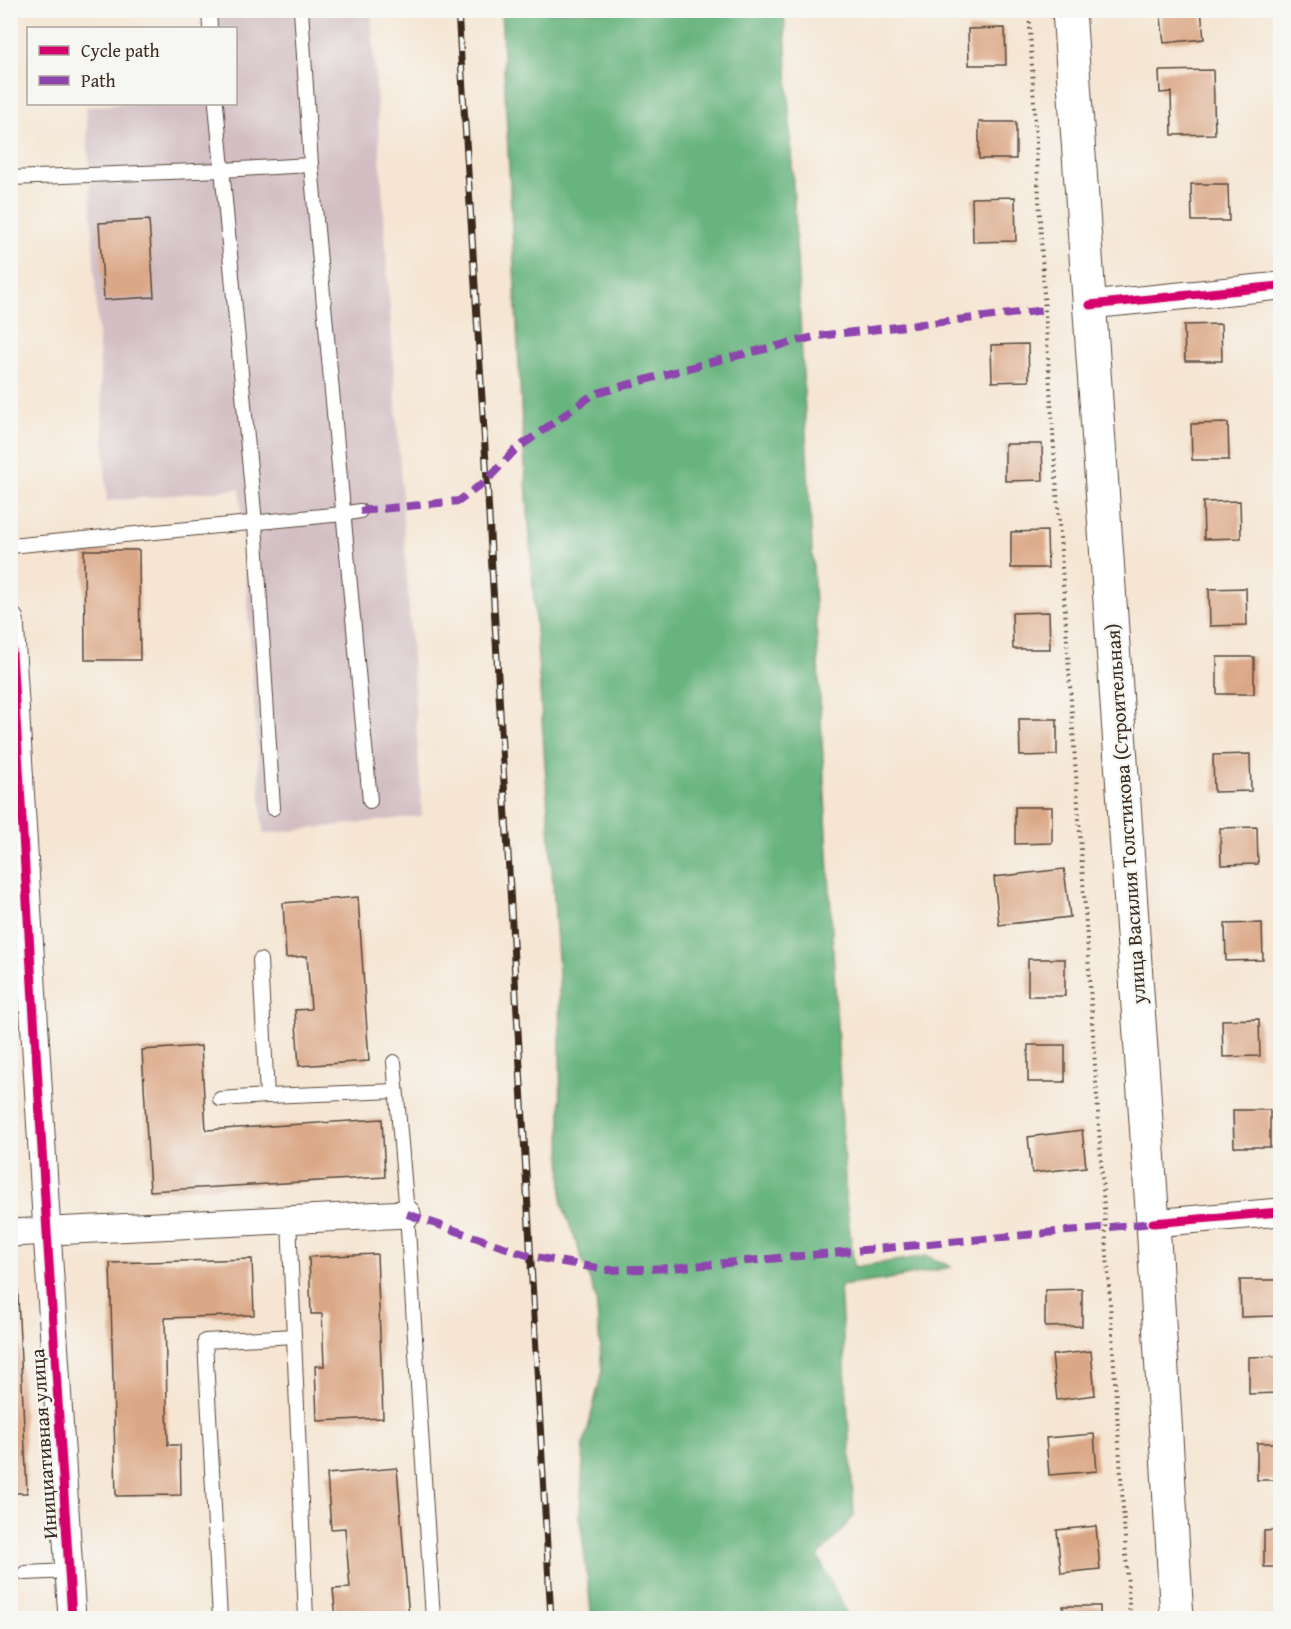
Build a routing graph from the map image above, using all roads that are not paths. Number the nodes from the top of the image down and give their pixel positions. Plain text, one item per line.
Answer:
1 (209, 10) edge
2 (301, 10) edge
3 (1070, 10) edge
4 (210, 27) edge
5 (216, 105) edge
6 (311, 165) junction
7 (221, 170) junction
8 (10, 178) edge
9 (1281, 286) edge
10 (1090, 305) junction
11 (360, 511) dead end
12 (343, 514) junction
13 (255, 523) junction
14 (10, 546) edge
15 (10, 620) edge
16 (16, 796) edge
17 (370, 801) dead end
18 (273, 808) dead end
19 (260, 960) dead end
20 (394, 1062) dead end
21 (396, 1090) junction
22 (267, 1096) junction
23 (220, 1099) dead end
24 (1281, 1212) edge
25 (407, 1214) junction
26 (289, 1220) junction
27 (1154, 1222) junction
28 (47, 1232) junction
29 (10, 1233) edge
30 (294, 1336) junction
31 (70, 1571) junction
32 (25, 1573) dead end
33 (72, 1618) edge
34 (220, 1618) edge
35 (306, 1618) edge
36 (433, 1618) edge
37 (1177, 1618) edge

1 - 4 lane
2 - 6 lane
3 - 10 main road, улица Василия Толстикова (Строительная)
5 - 7 lane
6 - 7 lane
6 - 12 lane
7 - 8 lane
7 - 13 lane
9 - 10 street
10 - 27 main road, улица Василия Толстикова (Строительная)
11 - 12 lane
12 - 13 lane
12 - 17 lane
13 - 14 lane
13 - 18 lane
15 - 16 street, Инициативная улица
16 - 28 street, Инициативная улица
19 - 22 lane
20 - 21 lane
21 - 22 lane
21 - 25 lane
22 - 23 lane
24 - 27 street
25 - 26 street
25 - 36 lane
26 - 28 street
26 - 30 lane
27 - 37 main road, улица Василия Толстикова (Строительная)
28 - 29 street
28 - 31 street, Инициативная улица
30 - 34 lane
30 - 35 lane
31 - 32 lane
31 - 33 street, Инициативная улица

